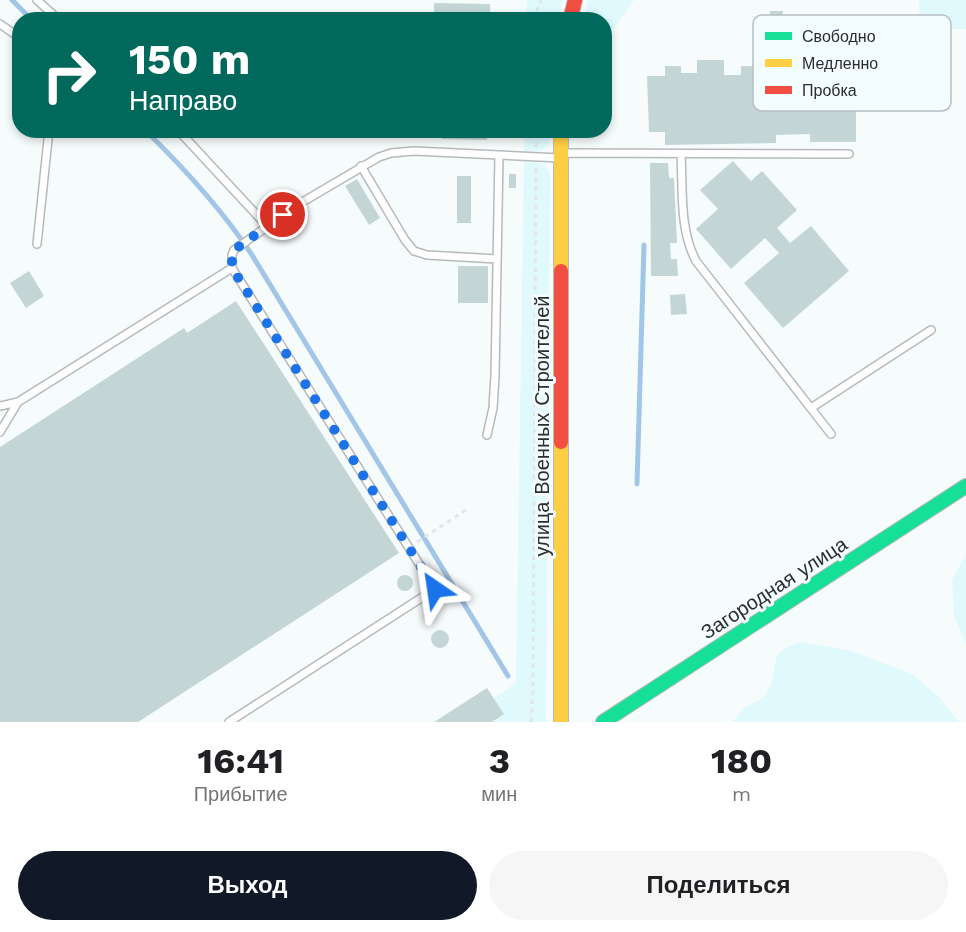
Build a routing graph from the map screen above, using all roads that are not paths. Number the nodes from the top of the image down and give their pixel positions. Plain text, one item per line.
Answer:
1 (38, 0) edge
2 (51, 12) edge
3 (48, 138) edge
4 (185, 138) edge
5 (561, 138) edge
6 (681, 154) junction
7 (849, 154) dead end
8 (499, 155) junction
9 (562, 156) junction
10 (361, 166) junction
11 (267, 226) junction
12 (37, 244) dead end
13 (497, 259) junction
14 (232, 268) junction
15 (931, 330) dead end
16 (18, 402) junction
17 (0, 406) edge
18 (811, 408) junction
19 (0, 432) edge
20 (831, 434) dead end
21 (487, 435) dead end
22 (966, 486) edge
23 (229, 722) edge
24 (561, 722) edge
25 (603, 722) edge

1 - 2 lane
3 - 12 lane
4 - 11 lane
5 - 9 street, улица Военных Строителей
6 - 7 lane
6 - 9 lane
6 - 18 lane
8 - 9 lane
8 - 10 lane
8 - 13 lane
9 - 24 street, улица Военных Строителей
10 - 11 lane
10 - 13 lane
11 - 14 lane
13 - 21 lane
14 - 16 lane
14 - 23 lane
15 - 18 lane
16 - 17 lane
16 - 19 lane
18 - 20 lane
22 - 25 street, Загородная улица

